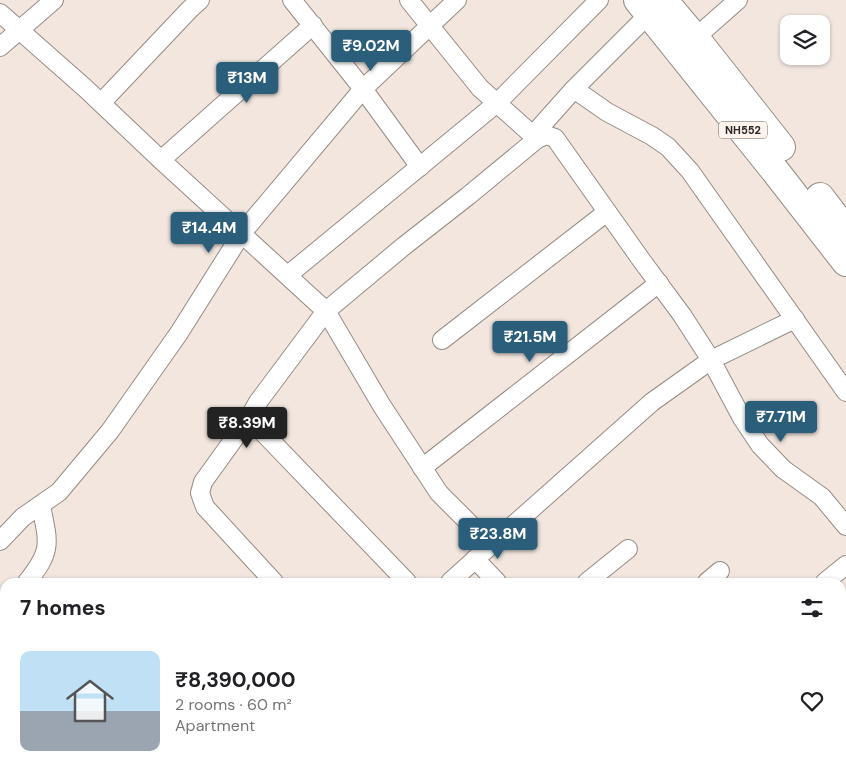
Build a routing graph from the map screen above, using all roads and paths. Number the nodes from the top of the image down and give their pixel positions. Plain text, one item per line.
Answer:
1 (54, 0) edge
2 (200, 0) edge
3 (292, 0) edge
4 (409, 0) edge
5 (457, 0) edge
6 (599, 0) edge
7 (738, 0) edge
8 (650, 5) edge
9 (0, 13) edge
10 (313, 25) junction
11 (430, 25) junction
12 (19, 29) junction
13 (695, 38) junction
14 (0, 47) edge
15 (363, 89) junction
16 (574, 89) junction
17 (101, 103) junction
18 (497, 104) junction
19 (535, 137) junction
20 (161, 160) junction
21 (420, 167) junction
22 (607, 212) junction
23 (846, 231) edge
24 (242, 233) junction
25 (846, 262) edge
26 (288, 275) junction
27 (659, 284) junction
28 (326, 311) junction
29 (795, 319) junction
30 (442, 340) dead end
31 (711, 360) junction
32 (846, 392) edge
33 (250, 418) junction
34 (422, 468) junction
35 (41, 506) junction
36 (846, 526) edge
37 (0, 542) edge
38 (490, 545) junction
39 (628, 549) dead end
40 (475, 559) junction
41 (846, 565) edge
42 (30, 578) edge
43 (270, 578) edge
44 (403, 578) edge
45 (454, 578) edge
46 (493, 578) edge
47 (591, 578) edge
48 (830, 578) edge

1 - 12 street
2 - 17 street
3 - 10 street
4 - 11 street
5 - 11 street
6 - 18 street
7 - 13 street
8 - 13 highway, NH552
8 - 16 street
8 - 25 highway, NH552
9 - 12 street
10 - 15 street
10 - 20 street
11 - 15 street
11 - 18 street
12 - 14 street
12 - 17 street
13 - 23 highway, NH552
15 - 21 street
15 - 24 street
16 - 19 street
16 - 29 street
17 - 20 street
18 - 19 street
18 - 21 street
19 - 22 street
19 - 28 street
20 - 24 street
21 - 26 street
22 - 27 street
22 - 30 street
24 - 26 street
24 - 35 street
26 - 28 street
27 - 31 street
27 - 34 street
28 - 33 street
28 - 34 street
29 - 31 street
29 - 32 street
31 - 36 street
31 - 38 street
33 - 43 street
33 - 44 street
34 - 38 street
35 - 37 street
35 - 42 street
38 - 40 street
39 - 47 street
40 - 45 street
40 - 46 street
41 - 48 street

